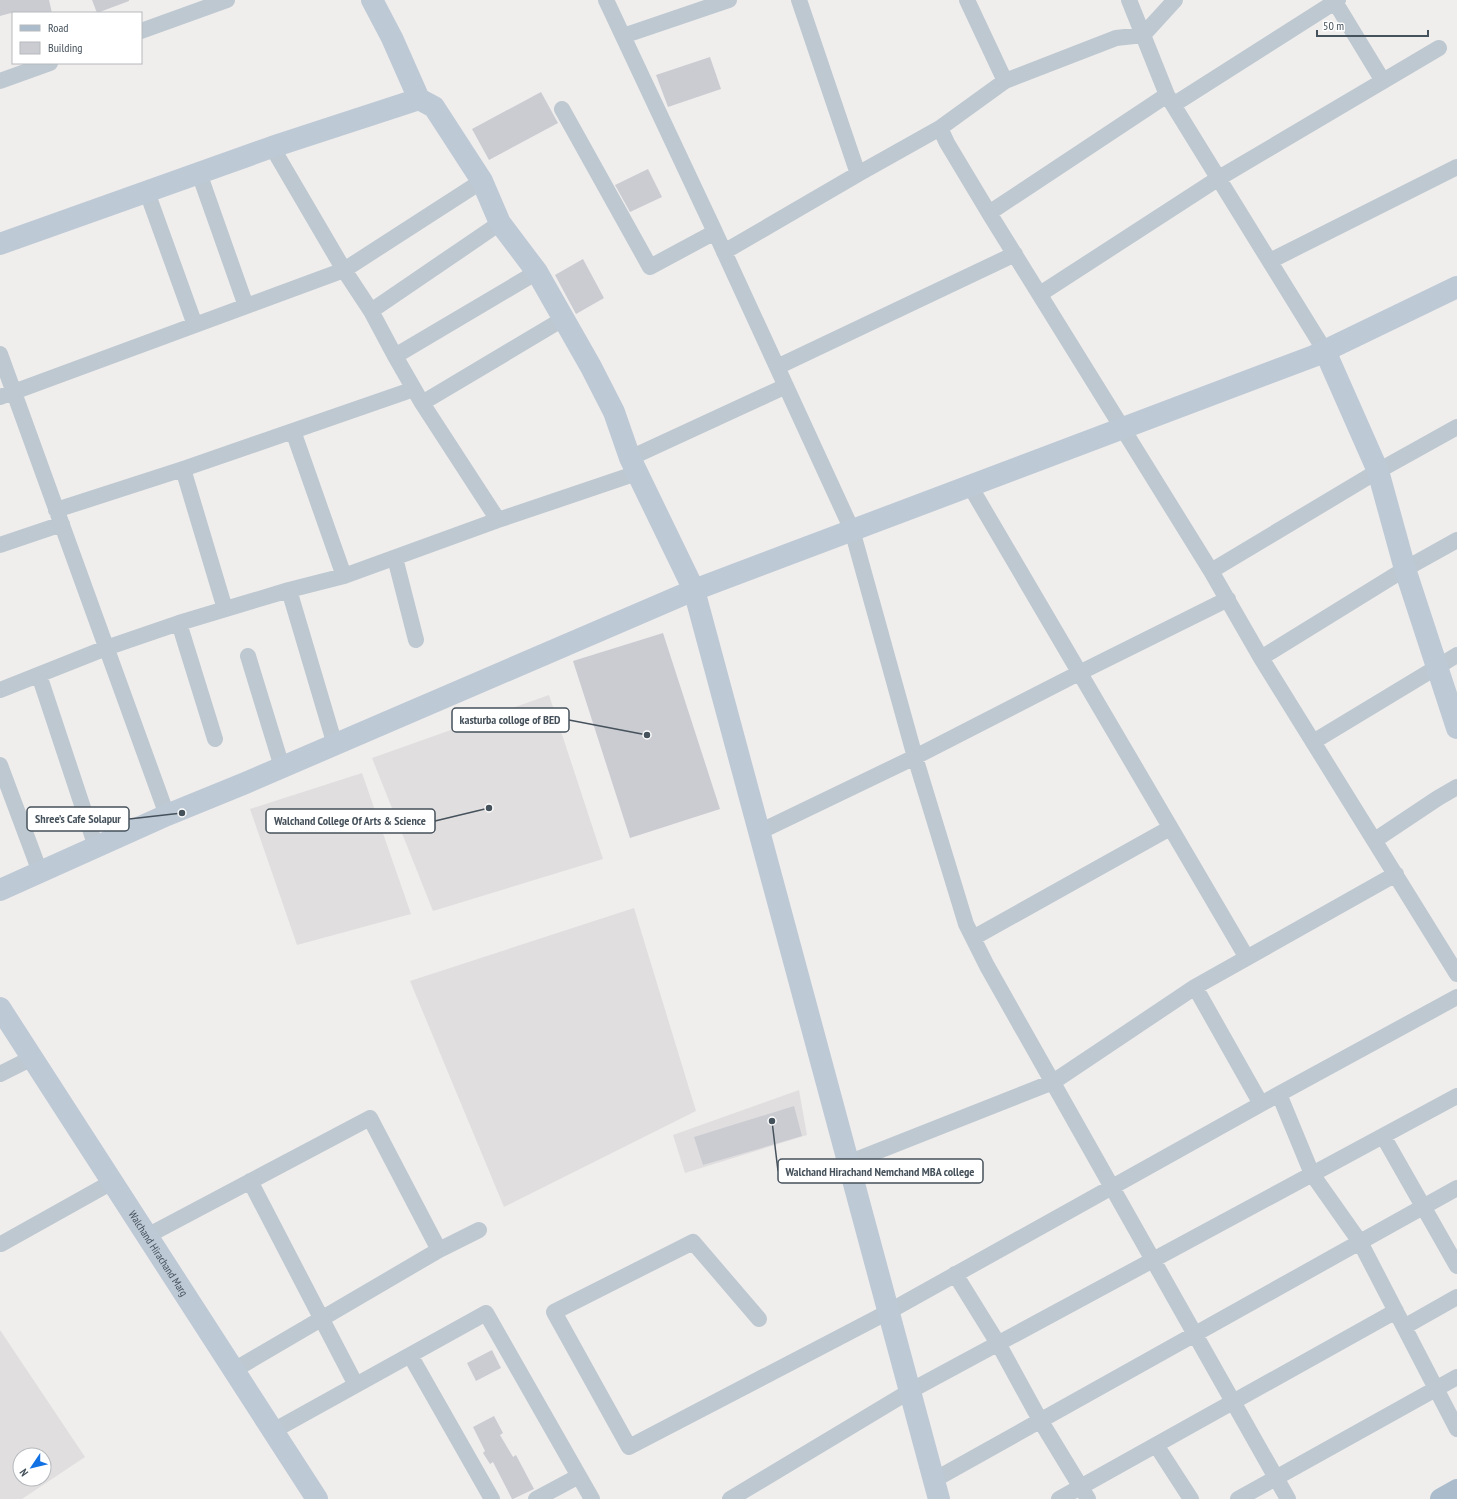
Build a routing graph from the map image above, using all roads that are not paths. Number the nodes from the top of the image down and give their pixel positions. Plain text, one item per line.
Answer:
1 (227, 0) edge
2 (372, 0) edge
3 (606, 0) edge
4 (729, 0) edge
5 (799, 0) edge
6 (967, 0) edge
7 (1129, 0) edge
8 (1175, 0) edge
9 (1337, 1) edge
10 (142, 31) edge
11 (1143, 35) junction
12 (623, 36) junction
13 (1439, 48) dead end
14 (47, 64) edge
15 (0, 81) edge
16 (1005, 81) junction
17 (1383, 81) junction
18 (419, 99) junction
19 (1170, 100) junction
20 (562, 109) dead end
21 (940, 128) junction
22 (272, 147) junction
23 (1457, 167) edge
24 (200, 173) junction
25 (858, 174) junction
26 (1219, 178) junction
27 (482, 181) junction
28 (146, 192) junction
29 (989, 213) junction
30 (500, 223) junction
31 (715, 232) junction
32 (0, 244) edge
33 (724, 252) junction
34 (1015, 254) junction
35 (1270, 261) junction
36 (344, 270) junction
37 (537, 272) junction
38 (1457, 287) edge
39 (1040, 294) junction
40 (246, 306) junction
41 (371, 311) junction
42 (563, 319) junction
43 (195, 325) junction
44 (1325, 351) junction
45 (0, 354) edge
46 (395, 356) junction
47 (777, 367) junction
48 (786, 386) junction
49 (414, 389) junction
50 (7, 395) edge
51 (422, 403) junction
52 (1457, 427) edge
53 (1124, 428) junction
54 (293, 431) junction
55 (634, 465) junction
56 (183, 469) junction
57 (1378, 471) junction
58 (970, 486) junction
59 (59, 517) junction
60 (498, 520) junction
61 (852, 530) junction
62 (1457, 540) edge
63 (0, 545) edge
64 (395, 558) junction
65 (1405, 569) junction
66 (1211, 571) junction
67 (344, 576) junction
68 (289, 590) junction
69 (694, 590) junction
70 (1228, 599) junction
71 (225, 609) junction
72 (179, 623) junction
73 (416, 640) dead end
74 (106, 648) junction
75 (1457, 655) edge
76 (248, 656) dead end
77 (1261, 658) junction
78 (1437, 667) junction
79 (1079, 673) junction
80 (39, 675) junction
81 (0, 690) edge
82 (1457, 728) edge
83 (216, 739) dead end
84 (1313, 742) junction
85 (334, 745) junction
86 (916, 757) junction
87 (0, 765) edge
88 (282, 767) junction
89 (1457, 787) edge
90 (167, 815) junction
91 (1170, 828) junction
92 (759, 832) junction
93 (1375, 840) junction
94 (96, 847) junction
95 (40, 872) junction
96 (1396, 874) junction
97 (0, 890) edge
98 (973, 938) junction
99 (1247, 958) junction
100 (1457, 974) edge
101 (1195, 987) junction
102 (1457, 997) edge
103 (0, 1008) edge
104 (32, 1058) junction
105 (0, 1074) edge
106 (1053, 1082) junction
107 (1279, 1094) junction
108 (1457, 1096) edge
109 (1261, 1104) junction
110 (1383, 1136) junction
111 (848, 1163) junction
112 (1312, 1174) junction
113 (250, 1181) junction
114 (112, 1182) junction
115 (1112, 1187) junction
116 (1457, 1188) edge
117 (1423, 1207) junction
118 (479, 1230) dead end
119 (147, 1236) junction
120 (1360, 1242) junction
121 (1, 1244) edge
122 (439, 1250) junction
123 (1153, 1260) junction
124 (1457, 1266) edge
125 (955, 1274) junction
126 (1457, 1297) edge
127 (1396, 1311) junction
128 (888, 1312) junction
129 (321, 1318) junction
130 (759, 1319) dead end
131 (1404, 1327) junction
132 (1195, 1334) junction
133 (998, 1344) junction
134 (410, 1355) junction
135 (234, 1370) junction
136 (1457, 1377) edge
137 (356, 1385) junction
138 (1436, 1389) junction
139 (910, 1391) junction
140 (1233, 1402) junction
141 (1040, 1420) junction
142 (1457, 1428) edge
143 (273, 1431) junction
144 (1156, 1445) junction
145 (579, 1476) junction
146 (1276, 1478) junction
147 (936, 1489) edge
148 (1457, 1490) edge
149 (1084, 1493) edge
150 (317, 1499) edge
151 (492, 1499) edge
152 (536, 1499) edge
153 (592, 1499) edge
154 (730, 1499) edge
155 (1059, 1499) edge
156 (1190, 1499) edge
157 (1238, 1499) edge
158 (1288, 1499) edge
159 (1441, 1499) edge

1 - 10 street
2 - 18 street
3 - 12 street
4 - 12 street
5 - 25 street
6 - 16 street
7 - 11 street
8 - 11 street
9 - 17 street
9 - 19 street
11 - 16 street
11 - 19 street
12 - 31 street
13 - 17 street
14 - 15 street
16 - 21 street
17 - 26 street
18 - 22 street
18 - 27 street
19 - 26 street
19 - 29 street
20 - 31 street
21 - 25 street
21 - 29 street
22 - 24 street
22 - 36 street
23 - 35 street
24 - 28 street
24 - 40 street
25 - 33 street
26 - 35 street
26 - 39 street
27 - 30 street
27 - 36 street
28 - 32 street
28 - 43 street
29 - 34 street
30 - 37 street
30 - 41 street
31 - 33 street
33 - 47 street
34 - 39 street
34 - 47 street
35 - 44 street
36 - 40 street
36 - 41 street
37 - 42 street
37 - 46 street
38 - 44 street
39 - 53 street
40 - 43 street
41 - 46 street
42 - 51 street
42 - 55 street
43 - 50 street
44 - 53 street
44 - 57 street
45 - 50 street
46 - 49 street
47 - 48 street
48 - 55 street
48 - 61 street
49 - 51 street
49 - 54 street
50 - 59 street
51 - 60 street
52 - 57 street
53 - 58 street
53 - 66 street
54 - 56 street
54 - 67 street
55 - 60 street
55 - 69 street
56 - 59 street
56 - 71 street
57 - 65 street
57 - 66 street
58 - 61 street
58 - 79 street
59 - 63 street
59 - 74 street
60 - 64 street
61 - 69 street
61 - 86 street
62 - 65 street
64 - 67 street
64 - 73 street
65 - 77 street
65 - 78 street
66 - 70 street
67 - 68 street
68 - 71 street
68 - 85 street
69 - 85 street
69 - 92 street
70 - 77 street
70 - 79 street
71 - 72 street
72 - 74 street
72 - 83 street
74 - 80 street
74 - 90 street
75 - 78 street
76 - 88 street
77 - 84 street
78 - 82 street
78 - 84 street
79 - 86 street
79 - 91 street
80 - 81 street
80 - 94 street
84 - 93 street
85 - 88 street
86 - 92 street
86 - 98 street
87 - 95 street
88 - 90 street
89 - 93 street
90 - 94 street
91 - 98 street
91 - 99 street
92 - 111 street
93 - 96 street
94 - 95 street
95 - 97 street
96 - 99 street
96 - 100 street
98 - 106 street
99 - 101 street
101 - 106 street
101 - 109 street
102 - 107 street
103 - 104 street, Walchand Hirachand Marg
104 - 105 street
104 - 114 street, Walchand Hirachand Marg
106 - 111 street
106 - 115 street
107 - 109 street
107 - 112 street
108 - 110 street
109 - 115 street
110 - 112 street
110 - 117 street
111 - 128 street
112 - 120 street
112 - 123 street
113 - 119 street
113 - 122 street
113 - 129 street
114 - 119 street, Walchand Hirachand Marg
114 - 121 street
115 - 123 street
115 - 125 street
116 - 117 street
117 - 120 street
117 - 124 street
118 - 122 street
119 - 135 street, Walchand Hirachand Marg
120 - 127 street
120 - 132 street
122 - 129 street
123 - 132 street
123 - 133 street
125 - 128 street
125 - 133 street
126 - 131 street
127 - 131 street
127 - 140 street
128 - 130 street
128 - 139 street
129 - 135 street
129 - 137 street
131 - 138 street
132 - 140 street
132 - 141 street
133 - 139 street
133 - 141 street
134 - 137 street
134 - 145 street
134 - 151 street
135 - 143 street, Walchand Hirachand Marg
136 - 138 street
137 - 143 street
138 - 142 street
138 - 146 street
139 - 147 street
139 - 154 street
140 - 144 street
140 - 146 street
141 - 147 street
141 - 149 street
143 - 150 street, Walchand Hirachand Marg
144 - 149 street
144 - 156 street
145 - 152 street
145 - 153 street
146 - 157 street
146 - 158 street
148 - 159 main road
149 - 155 street

